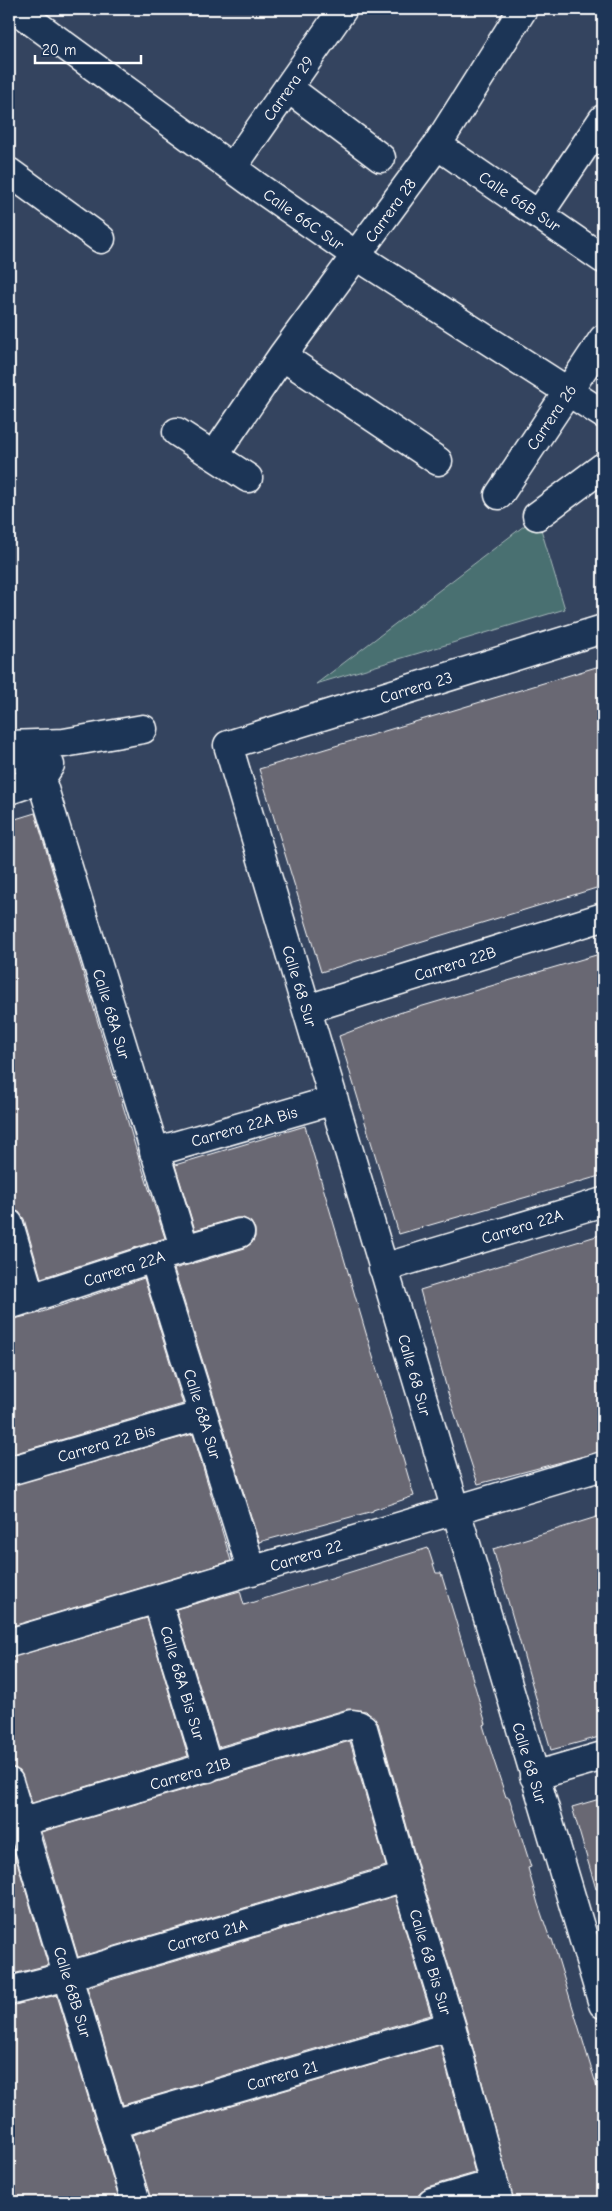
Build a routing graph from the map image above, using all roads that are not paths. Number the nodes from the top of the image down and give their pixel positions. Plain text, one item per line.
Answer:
1 (15, 9) edge
2 (343, 9) edge
3 (523, 9) edge
4 (288, 88) junction
5 (603, 118) edge
6 (437, 145) junction
7 (380, 158) dead end
8 (232, 168) junction
9 (9, 172) edge
10 (539, 214) junction
11 (101, 240) dead end
12 (357, 256) junction
13 (603, 259) edge
14 (603, 339) edge
15 (282, 356) junction
16 (569, 390) junction
17 (603, 414) edge
18 (177, 432) dead end
19 (214, 456) junction
20 (438, 461) dead end
21 (603, 467) edge
22 (248, 478) dead end
23 (499, 495) dead end
24 (537, 516) dead end
25 (603, 629) edge
26 (143, 729) dead end
27 (9, 740) edge
28 (64, 743) junction
29 (9, 745) edge
30 (228, 745) joint
31 (41, 779) junction
32 (9, 790) edge
33 (603, 917) edge
34 (307, 1008) junction
35 (334, 1100) junction
36 (154, 1152) junction
37 (603, 1202) edge
38 (9, 1224) edge
39 (240, 1232) dead end
40 (185, 1250) junction
41 (154, 1258) junction
42 (384, 1268) junction
43 (20, 1302) edge
44 (202, 1415) junction
45 (603, 1466) edge
46 (9, 1471) edge
47 (455, 1510) junction
48 (252, 1571) junction
49 (157, 1599) junction
50 (9, 1643) edge
51 (358, 1725) joint
52 (603, 1756) edge
53 (208, 1768) junction
54 (534, 1776) junction
55 (9, 1782) edge
56 (21, 1822) junction
57 (405, 1877) junction
58 (68, 1976) junction
59 (9, 1991) edge
60 (603, 2004) edge
61 (451, 2026) junction
62 (113, 2124) junction
63 (497, 2193) edge
64 (136, 2202) edge
65 (432, 2202) edge

1 - 8 street, Calle 66C Sur
2 - 4 street, Carrera 29
3 - 6 street, Carrera 28
4 - 7 street
4 - 8 street, Carrera 29
5 - 10 street
6 - 10 street, Calle 66B Sur
6 - 12 street, Carrera 28
8 - 12 street, Calle 66C Sur
9 - 11 street
10 - 13 street, Calle 66B Sur
12 - 15 street, Carrera 28
12 - 16 street, Calle 66C Sur
14 - 16 street, Carrera 26
15 - 19 street, Carrera 28
15 - 20 street
16 - 17 street, Calle 66C Sur
16 - 23 street, Carrera 26
18 - 19 street
19 - 22 street
21 - 24 street
25 - 30 street, Carrera 23
26 - 28 street
27 - 29 street
28 - 29 street
28 - 31 street
29 - 31 street
30 - 34 street, Calle 68 Sur
31 - 32 street
31 - 36 street, Calle 68A Sur
33 - 34 street, Carrera 22B
34 - 35 street, Calle 68 Sur
35 - 36 street, Carrera 22A Bis
35 - 42 street, Calle 68 Sur
36 - 40 street, Calle 68A Sur
37 - 42 street, Carrera 22A
38 - 43 street
39 - 40 street, Carrera 22A
40 - 41 street, Carrera 22A
41 - 43 street, Carrera 22A
41 - 44 street, Calle 68A Sur
42 - 47 street, Calle 68 Sur
44 - 46 street, Carrera 22 Bis
44 - 48 street, Calle 68A Sur
45 - 47 street, Carrera 22
47 - 48 street, Carrera 22
47 - 54 street, Calle 68 Sur
48 - 49 street, Carrera 22
49 - 50 street, Carrera 22
49 - 53 street, Calle 68A Bis Sur
51 - 53 street, Carrera 21B
51 - 57 street, Calle 68 Bis Sur
52 - 54 street
53 - 56 street, Carrera 21B
54 - 60 street, Calle 68 Sur
55 - 56 street, Calle 68B Sur
56 - 58 street, Calle 68B Sur
57 - 58 street, Carrera 21A
57 - 61 street, Calle 68 Bis Sur
58 - 59 street, Carrera 21A
58 - 62 street, Calle 68B Sur
61 - 62 street, Carrera 21
61 - 63 street, Calle 68 Bis Sur
62 - 64 street, Calle 68B Sur
63 - 65 street

